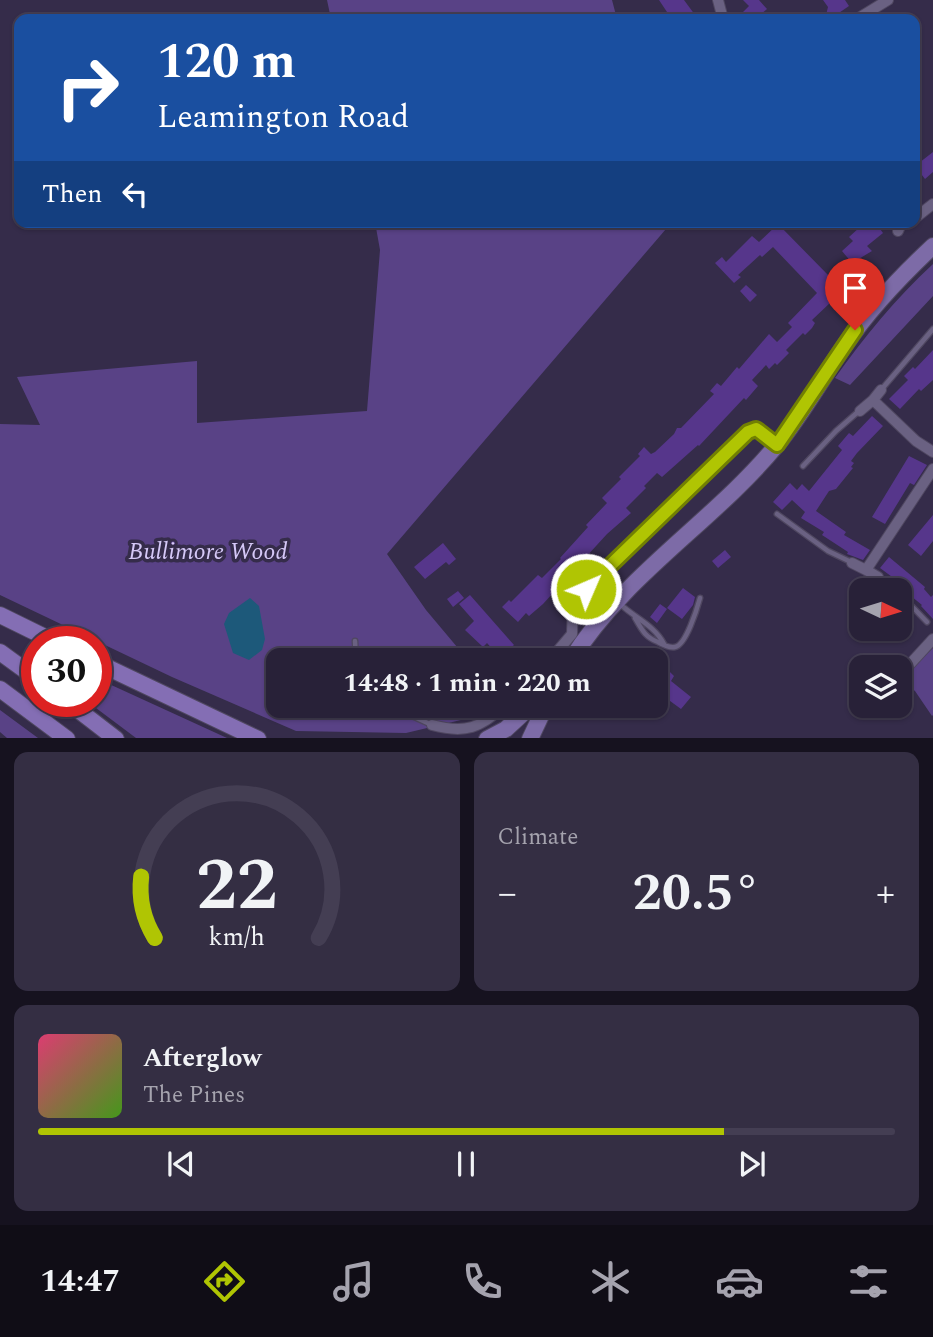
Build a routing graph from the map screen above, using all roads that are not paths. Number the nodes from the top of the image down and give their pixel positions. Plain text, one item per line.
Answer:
1 (882, 2) edge
2 (864, 14) edge
3 (933, 246) edge
4 (933, 329) edge
5 (881, 390) joint
6 (873, 400) junction
7 (860, 411) joint
8 (777, 445) junction
9 (933, 452) edge
10 (803, 466) dead end
11 (933, 469) edge
12 (777, 514) dead end
13 (852, 563) joint
14 (866, 570) junction
15 (600, 576) junction
16 (878, 578) edge
17 (700, 598) dead end
18 (619, 599) junction
19 (912, 606) edge
20 (0, 615) edge
21 (635, 618) junction
22 (927, 622) dead end
23 (22, 626) edge
24 (933, 639) edge
25 (355, 641) dead end
26 (665, 645) junction
27 (355, 648) edge
28 (560, 648) edge
29 (580, 648) edge
30 (0, 652) edge
31 (912, 662) edge
32 (21, 667) edge
33 (112, 670) edge
34 (0, 689) edge
35 (88, 717) edge
36 (417, 718) edge
37 (492, 718) edge
38 (518, 718) edge
39 (540, 718) edge
40 (432, 725) joint
41 (67, 738) edge
42 (116, 738) edge
43 (258, 738) edge
44 (487, 738) edge
45 (530, 738) edge

1 - 2 street
3 - 8 main road
4 - 5 lane
5 - 6 street
6 - 7 street
6 - 9 street
7 - 10 lane
8 - 15 street
8 - 18 main road
11 - 14 street
12 - 13 lane
13 - 14 street
14 - 16 street
15 - 18 street
15 - 28 street
17 - 26 lane
18 - 21 lane
18 - 29 main road
19 - 22 lane
20 - 23 highway
21 - 26 lane
21 - 26 lane
24 - 31 street
25 - 27 lane
30 - 32 highway
33 - 43 highway
34 - 41 highway
35 - 42 highway
36 - 40 lane
37 - 40 street
38 - 44 main road
39 - 45 main road

